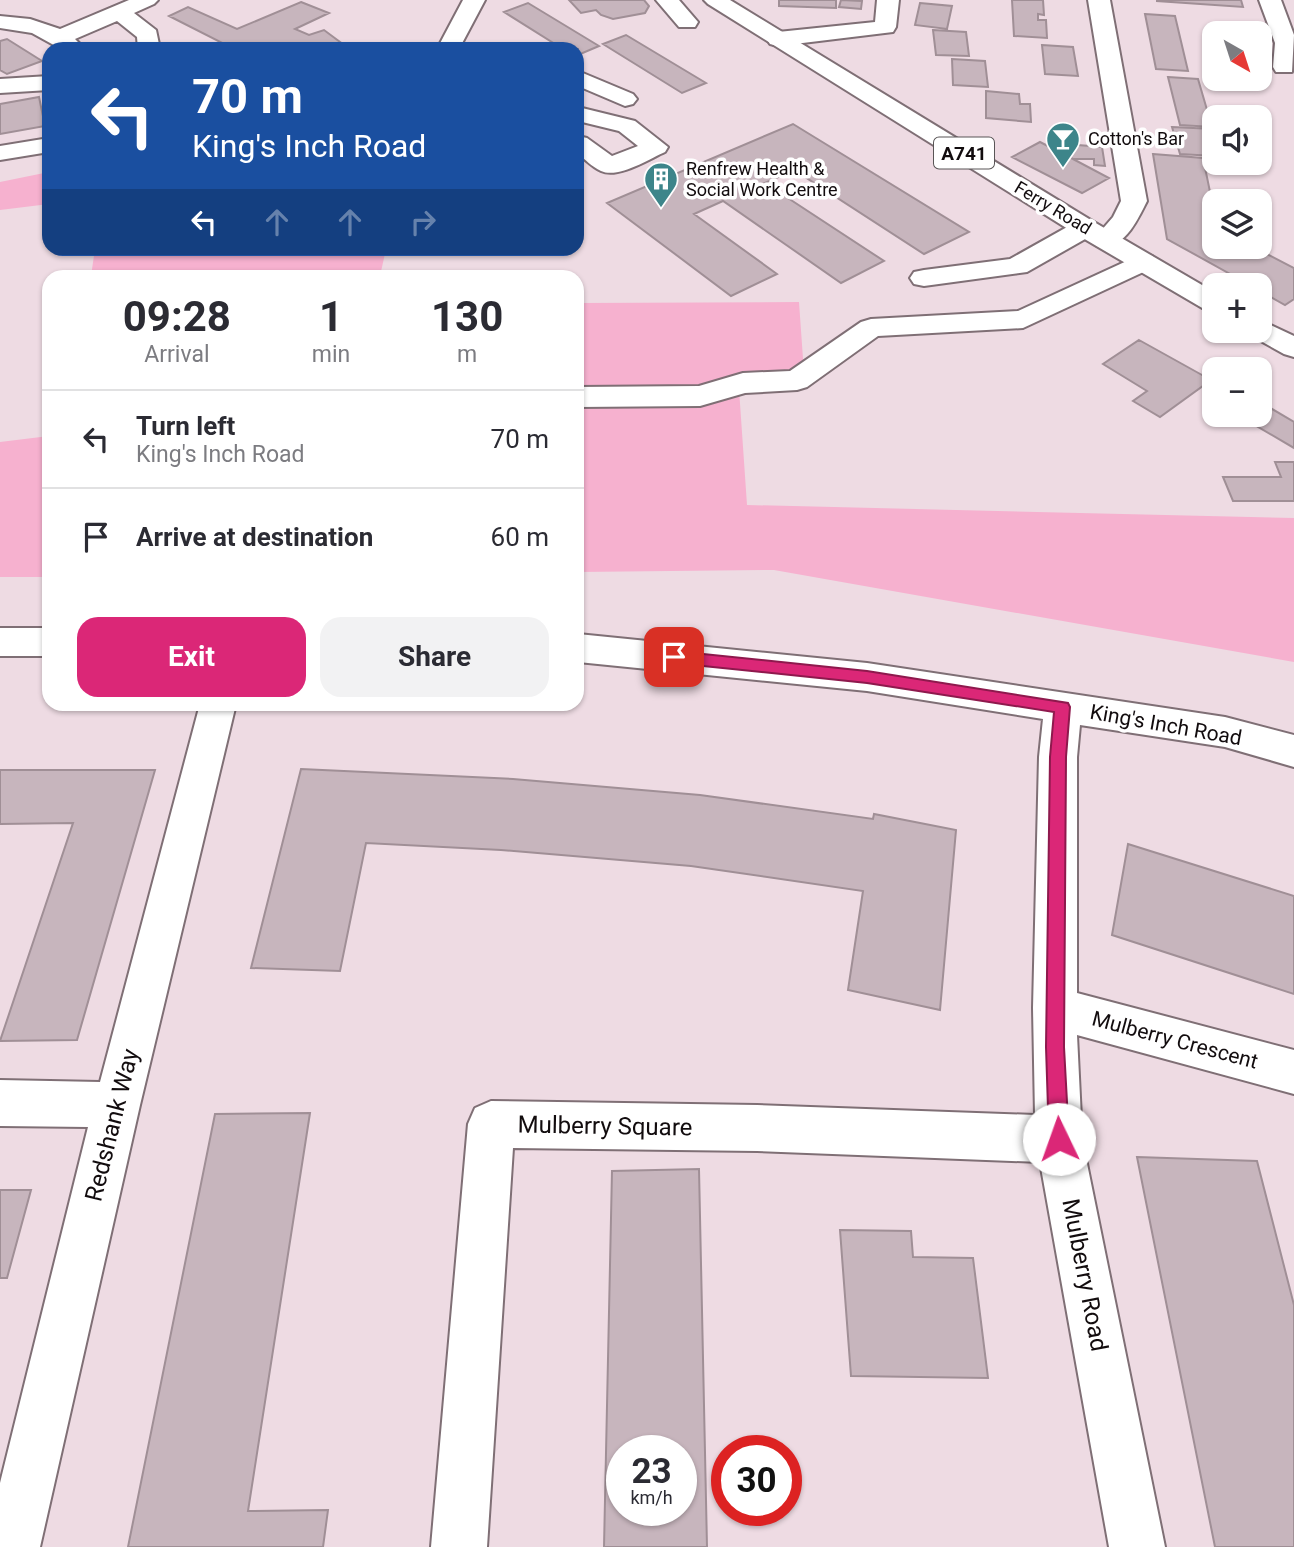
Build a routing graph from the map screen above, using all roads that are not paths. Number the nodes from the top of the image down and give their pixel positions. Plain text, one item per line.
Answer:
1 (147, 0) edge
2 (474, 0) edge
3 (667, 0) edge
4 (715, 0) edge
5 (888, 0) edge
6 (1099, 0) edge
7 (1270, 0) edge
8 (119, 12) junction
9 (0, 22) edge
10 (687, 22) dead end
11 (778, 39) junction
12 (66, 42) edge
13 (70, 42) edge
14 (148, 42) edge
15 (453, 42) edge
16 (1284, 67) dead end
17 (584, 81) edge
18 (42, 83) edge
19 (0, 86) edge
20 (625, 99) dead end
21 (584, 115) edge
22 (42, 146) edge
23 (584, 147) edge
24 (0, 153) edge
25 (1095, 234) junction
26 (1142, 262) junction
27 (924, 278) dead end
28 (1202, 296) edge
29 (1272, 336) edge
30 (1294, 348) edge
31 (584, 397) edge
32 (0, 642) edge
33 (42, 642) edge
34 (584, 649) edge
35 (1063, 707) junction
36 (216, 711) edge
37 (1294, 751) edge
38 (1055, 1008) junction
39 (1294, 1072) edge
40 (0, 1103) edge
41 (117, 1104) junction
42 (1059, 1139) junction
43 (12, 1547) edge
44 (459, 1547) edge
45 (1137, 1547) edge

1 - 8 street
2 - 15 street
3 - 10 street
4 - 11 street, Ferry Road / A741
5 - 11 street
6 - 25 street
7 - 16 street
8 - 13 street
8 - 14 street
9 - 12 street
11 - 25 street, Ferry Road / A741
17 - 20 street
18 - 19 street
21 - 23 street
22 - 24 street
25 - 26 street, Ferry Road / A741
25 - 27 street
26 - 28 street, Ferry Road / A741
26 - 31 street
29 - 30 street
32 - 33 street
34 - 35 street, King's Inch Road
35 - 37 street, King's Inch Road
35 - 38 street, Mulberry Road
36 - 41 street, Redshank Way
38 - 39 street, Mulberry Crescent
38 - 42 street, Mulberry Road
40 - 41 street
41 - 43 street, Redshank Way
42 - 44 street, Mulberry Square
42 - 45 street, Mulberry Road

